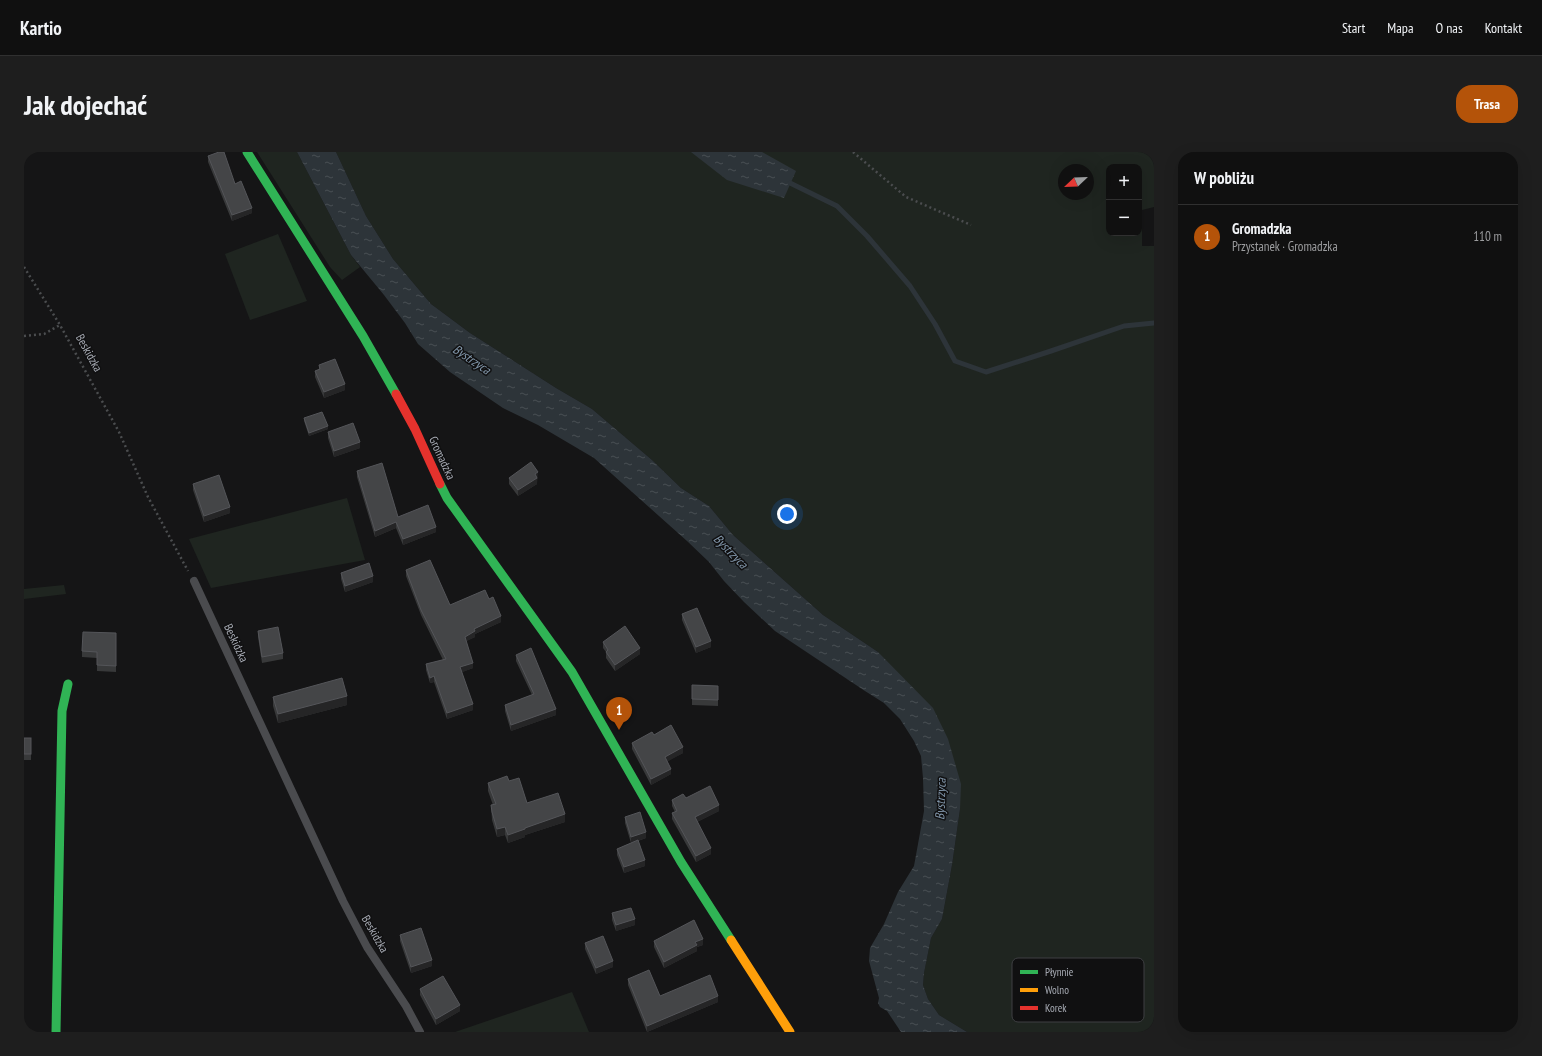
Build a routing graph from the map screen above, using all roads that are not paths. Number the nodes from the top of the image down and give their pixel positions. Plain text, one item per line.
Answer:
1 (247, 152) edge
2 (194, 581) road end
3 (68, 684) dead end
4 (56, 1032) edge
5 (420, 1032) edge
6 (790, 1032) edge

1 - 6 street, Gromadzka
2 - 5 lane, Beskidzka
3 - 4 street

